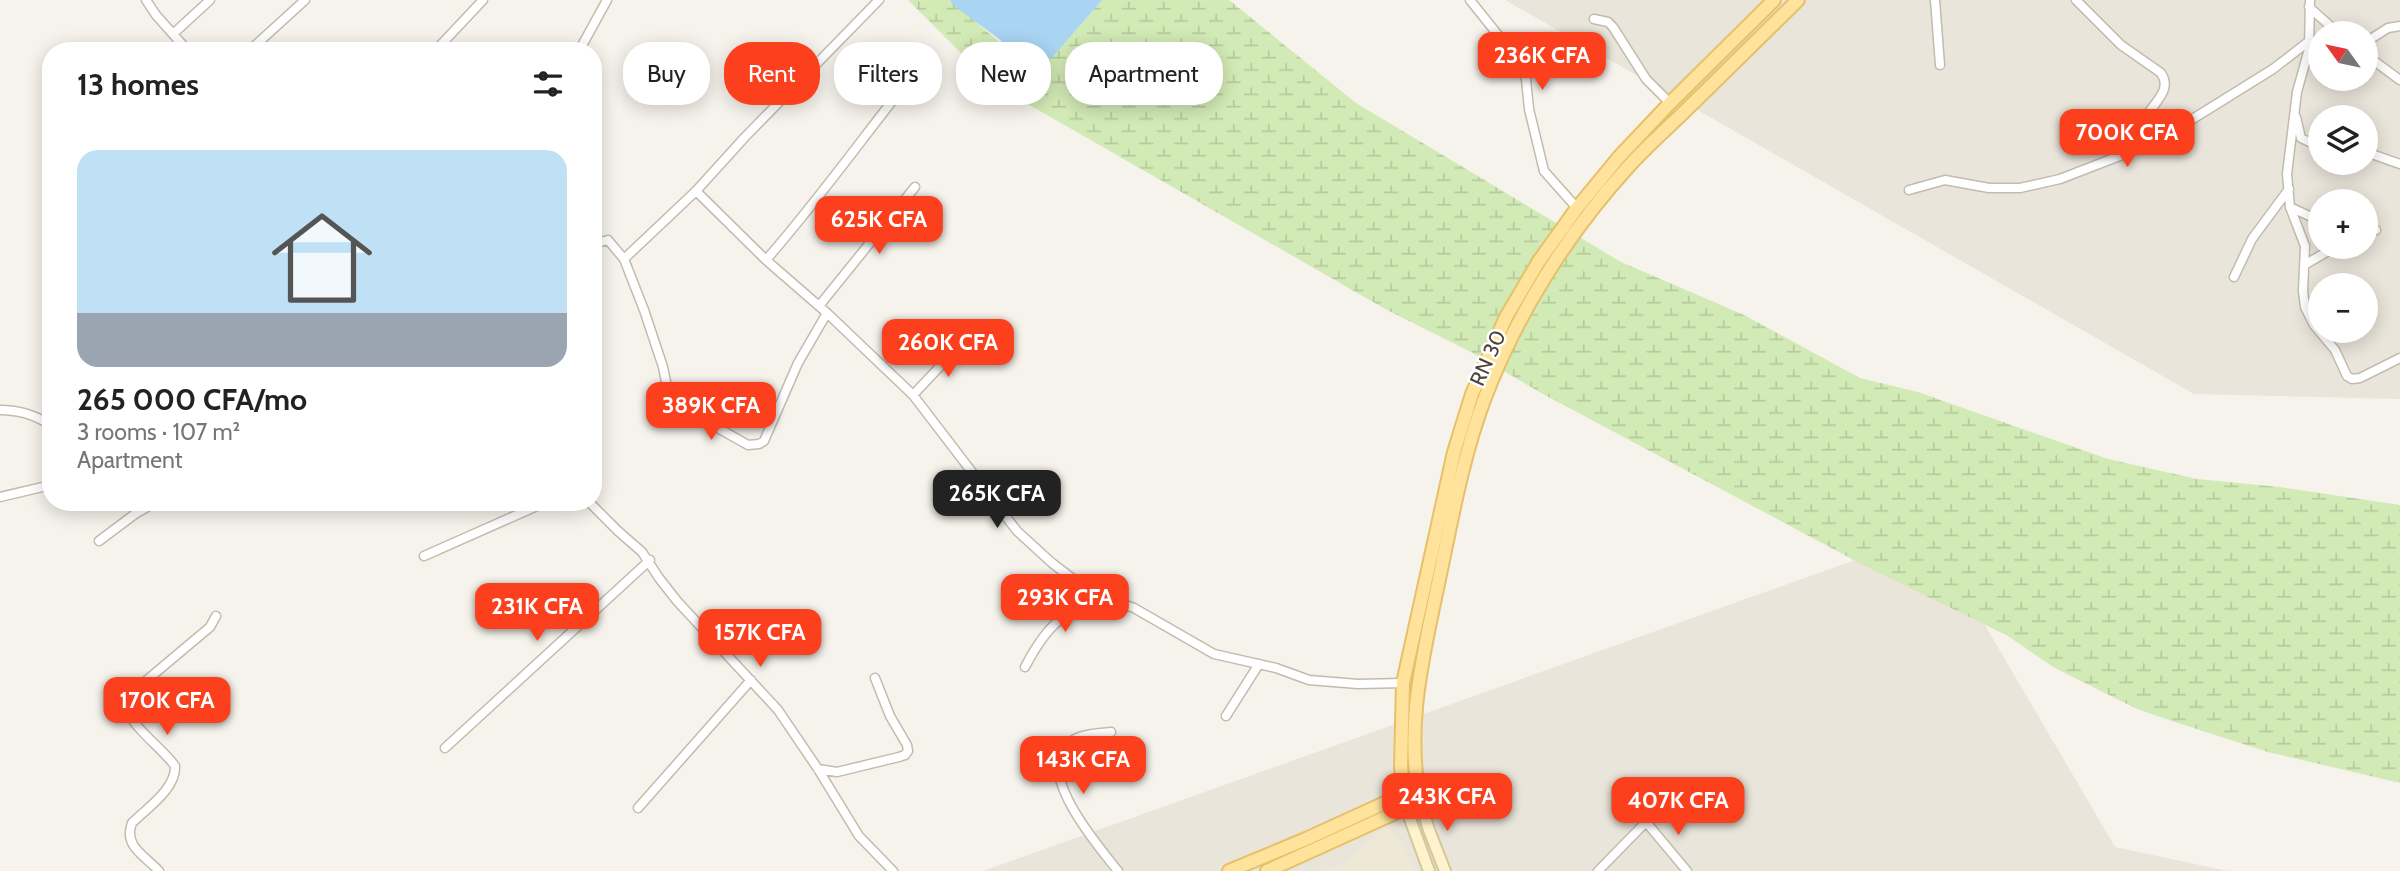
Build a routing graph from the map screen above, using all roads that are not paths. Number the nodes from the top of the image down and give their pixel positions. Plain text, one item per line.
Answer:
1 (146, 0) edge
2 (211, 0) edge
3 (306, 0) edge
4 (483, 0) edge
5 (607, 0) edge
6 (879, 0) edge
7 (1470, 0) edge
8 (1774, 0) edge
9 (1798, 0) edge
10 (1935, 0) edge
11 (2076, 0) edge
12 (2310, 3) edge
13 (1594, 19) dead end
14 (2309, 21) edge
15 (2327, 21) edge
16 (2400, 26) edge
17 (173, 34) junction
18 (2378, 35) edge
19 (180, 42) edge
20 (259, 42) edge
21 (443, 42) edge
22 (584, 42) edge
23 (2308, 46) joint
24 (2378, 64) edge
25 (1940, 65) dead end
26 (2400, 80) edge
27 (1670, 103) junction
28 (890, 105) edge
29 (2295, 115) junction
30 (2301, 138) junction
31 (2151, 140) junction
32 (2308, 141) edge
33 (2290, 146) junction
34 (2378, 156) edge
35 (2400, 163) edge
36 (915, 187) dead end
37 (2289, 189) junction
38 (1909, 190) dead end
39 (696, 191) junction
40 (2290, 207) junction
41 (1577, 208) junction
42 (2308, 215) edge
43 (602, 242) edge
44 (624, 259) junction
45 (2315, 259) edge
46 (766, 260) junction
47 (2306, 264) junction
48 (2234, 277) dead end
49 (819, 306) junction
50 (827, 313) junction
51 (957, 344) dead end
52 (2400, 358) edge
53 (913, 395) junction
54 (0, 410) edge
55 (42, 420) edge
56 (42, 487) edge
57 (0, 496) edge
58 (140, 511) edge
59 (525, 511) edge
60 (598, 511) edge
61 (99, 541) dead end
62 (424, 555) dead end
63 (650, 561) junction
64 (1100, 596) junction
65 (216, 616) dead end
66 (1259, 664) junction
67 (1025, 667) dead end
68 (875, 678) dead end
69 (751, 680) junction
70 (1403, 683) junction
71 (1226, 716) dead end
72 (1111, 732) dead end
73 (445, 748) dead end
74 (818, 769) junction
75 (837, 772) junction
76 (829, 789) junction
77 (1418, 789) junction
78 (1404, 793) junction
79 (1422, 804) junction
80 (638, 808) dead end
81 (1406, 808) junction
82 (1601, 867) edge
83 (159, 871) edge
84 (893, 871) edge
85 (1118, 871) edge
86 (1229, 871) edge
87 (1267, 871) edge
88 (1429, 871) edge
89 (1445, 871) edge
90 (1611, 871) edge
91 (1687, 871) edge

1 - 17 street
2 - 17 street
3 - 20 street
4 - 21 street
5 - 22 street
6 - 39 street
7 - 41 street
8 - 27 main road, RN 30 / RN 30
9 - 77 main road, RN 30
10 - 25 street
11 - 31 street
12 - 14 street
12 - 15 street
13 - 27 street
16 - 18 street
17 - 19 street
23 - 29 street
23 - 31 street
24 - 26 street
27 - 41 main road, RN 30 / RN 30
28 - 46 street
29 - 30 street
29 - 33 street
30 - 32 street
30 - 33 street
31 - 38 street
33 - 37 street
34 - 35 street
36 - 49 street
37 - 40 street
37 - 48 street
39 - 44 street
39 - 46 street
40 - 42 street
40 - 47 street
41 - 70 main road, RN 30 / RN 30
43 - 44 street
44 - 50 street
45 - 47 street
46 - 49 street
47 - 52 street
49 - 50 street
50 - 53 street
51 - 53 street
53 - 64 street
54 - 55 street
56 - 57 street
58 - 61 street
59 - 62 street
60 - 63 street
63 - 69 street
63 - 73 street
64 - 66 street
64 - 67 street
65 - 83 street
66 - 70 street
66 - 71 street
68 - 75 street
69 - 74 street
69 - 80 street
70 - 78 main road, RN 30 / RN 30
72 - 85 street
74 - 75 street
74 - 76 street
75 - 76 street
76 - 84 street
77 - 78 main road
77 - 79 main road, RN 30
78 - 81 main road, RN 30 / RN 30
78 - 86 main road
79 - 81 main road
79 - 89 street
81 - 87 main road
81 - 88 street
82 - 90 street
82 - 91 street

